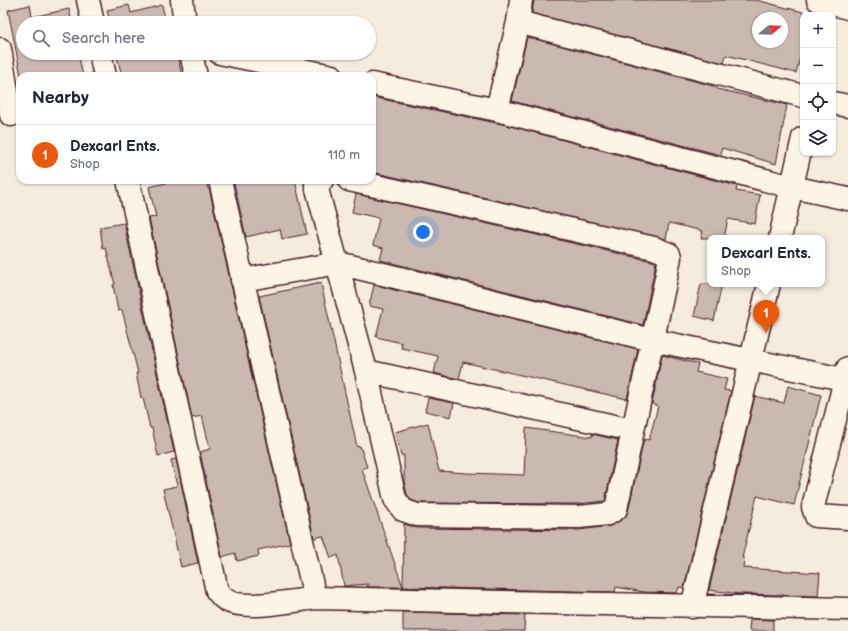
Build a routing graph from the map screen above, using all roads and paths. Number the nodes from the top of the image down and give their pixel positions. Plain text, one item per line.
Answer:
1 (88, 0) edge
2 (182, 0) edge
3 (521, 0) edge
4 (92, 16) edge
5 (184, 16) edge
6 (518, 22) junction
7 (0, 49) edge
8 (102, 60) edge
9 (193, 60) edge
10 (254, 60) edge
11 (104, 72) edge
12 (195, 72) edge
13 (313, 72) edge
14 (376, 85) edge
15 (4, 93) edge
16 (800, 95) edge
17 (836, 104) edge
18 (848, 106) edge
19 (497, 110) junction
20 (11, 115) dead end
21 (800, 151) edge
22 (129, 184) edge
23 (221, 184) edge
24 (317, 184) edge
25 (367, 184) edge
26 (792, 187) junction
27 (848, 199) edge
28 (781, 235) edge
29 (338, 263) junction
30 (242, 280) junction
31 (768, 287) edge
32 (652, 340) junction
33 (752, 359) junction
34 (366, 371) junction
35 (847, 376) edge
36 (632, 430) junction
37 (848, 518) edge
38 (315, 598) junction
39 (692, 607) junction
40 (848, 609) edge

1 - 4 street
2 - 5 street
3 - 6 street
6 - 16 street
6 - 19 street
7 - 15 street
8 - 11 street
9 - 12 street
10 - 13 street
14 - 19 street
15 - 20 street
17 - 18 street
19 - 26 street
21 - 26 street
22 - 38 street
23 - 30 street
24 - 29 street
25 - 32 street
26 - 27 street
26 - 28 street
29 - 30 street
29 - 32 street
29 - 34 street
30 - 38 street
31 - 33 street
32 - 33 street
32 - 36 street
33 - 35 street
33 - 39 street
34 - 36 street
34 - 36 street
35 - 37 street
38 - 39 street
39 - 40 street

